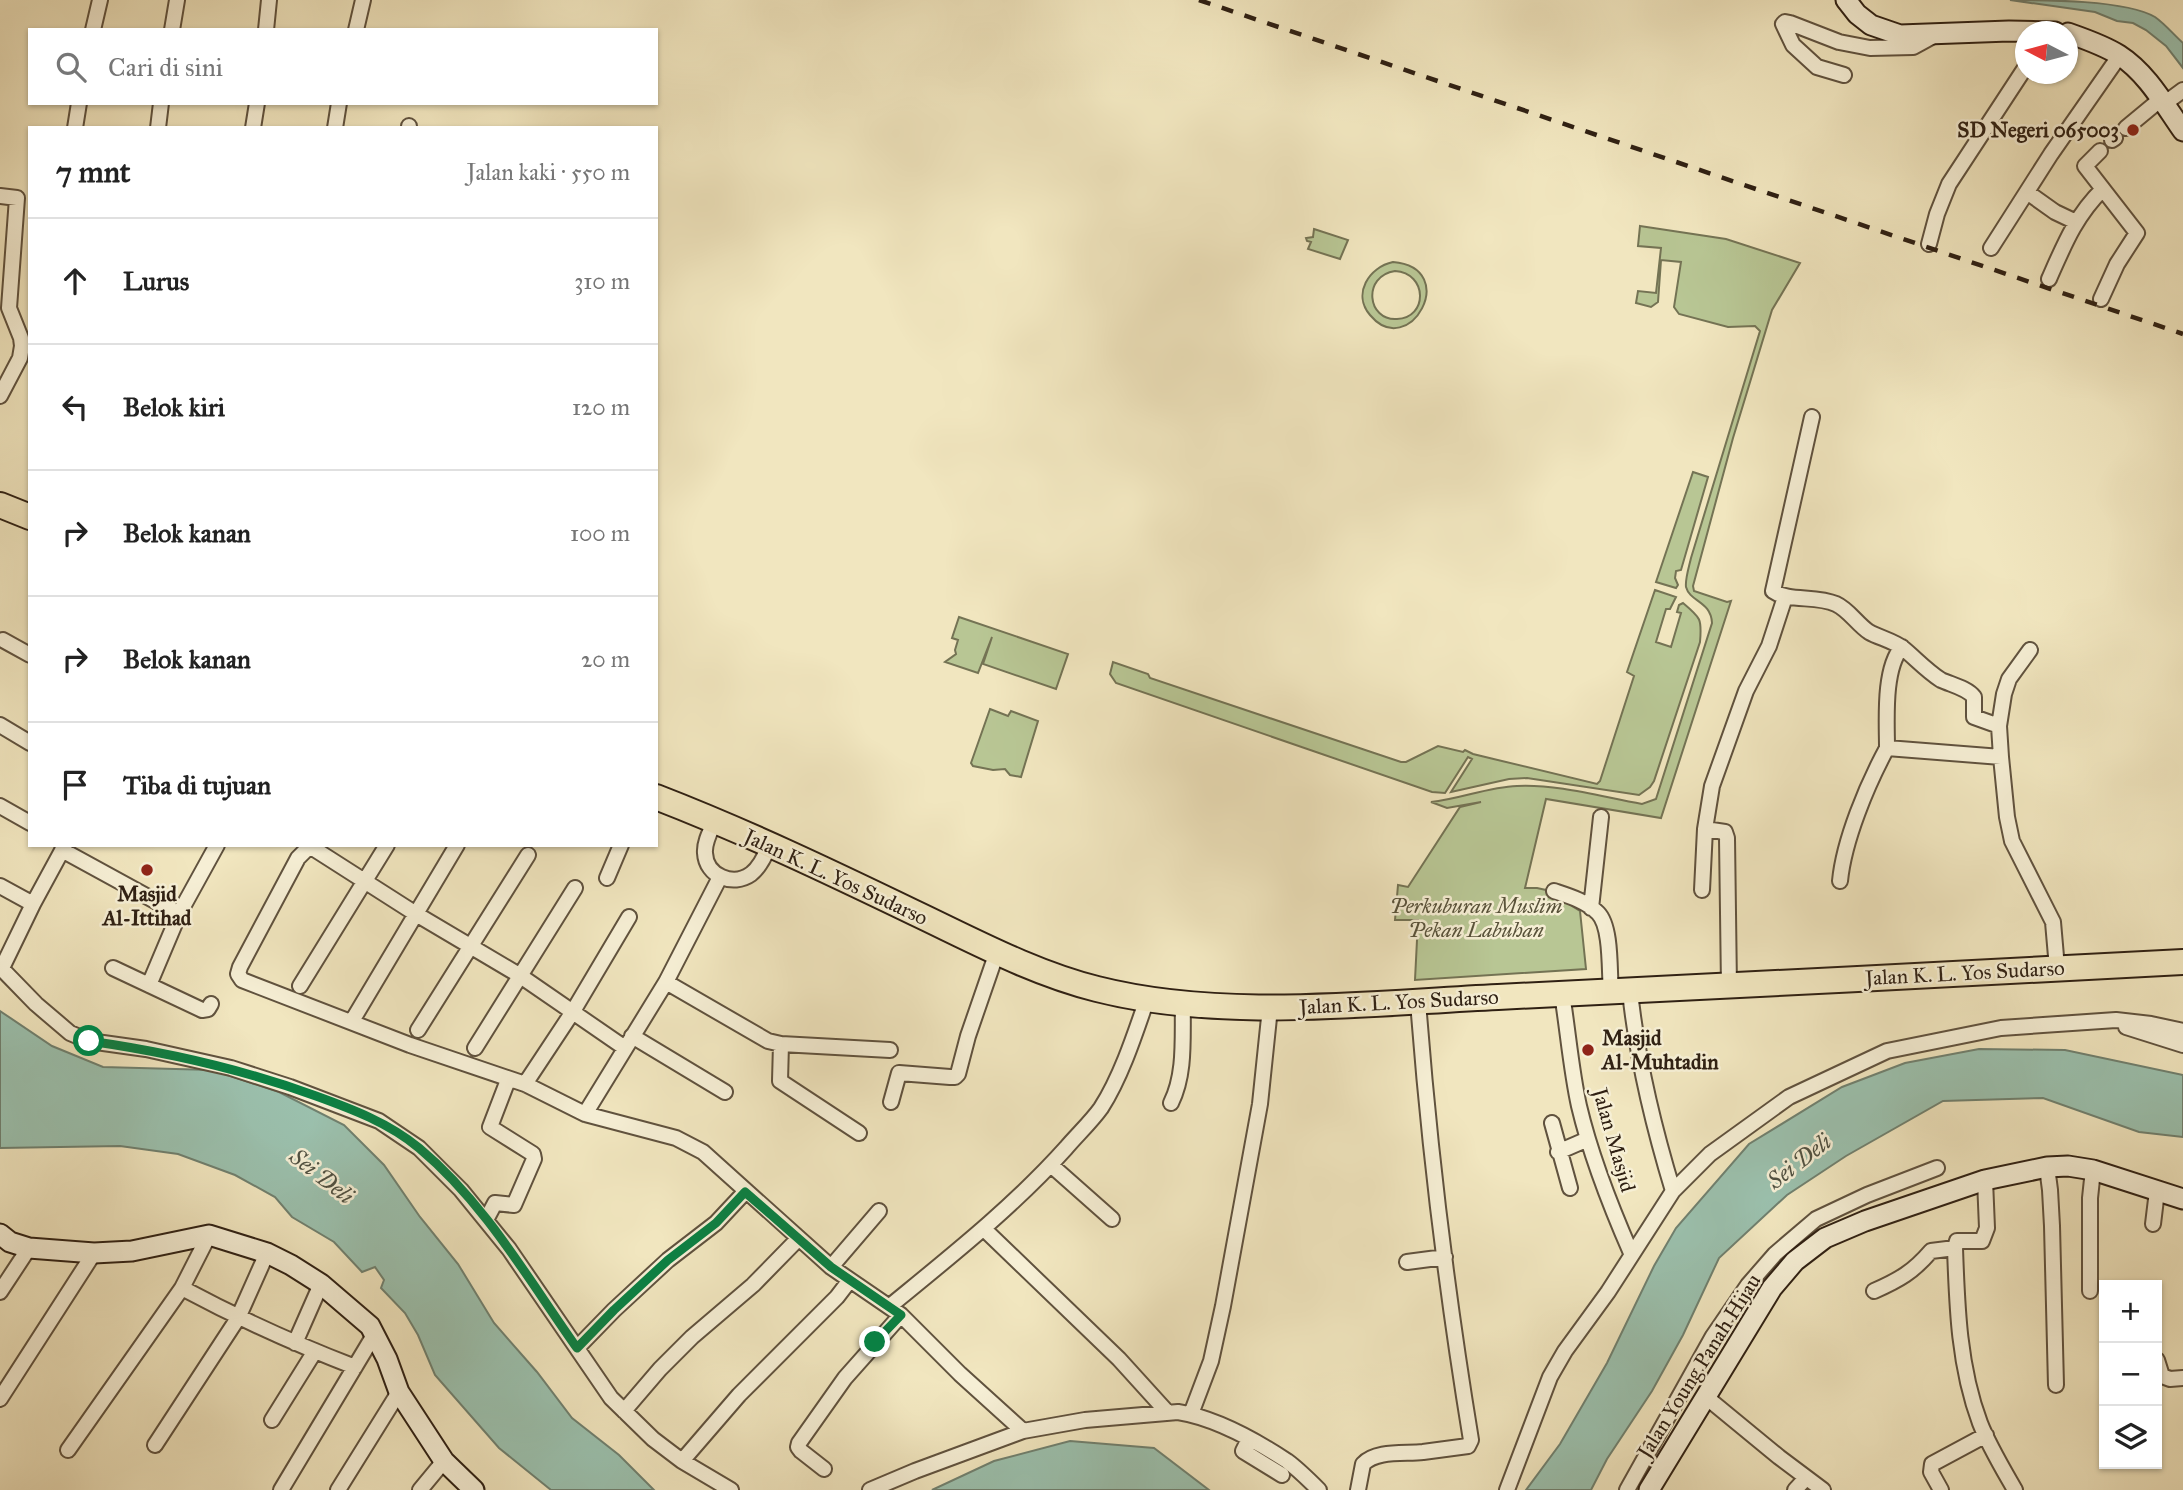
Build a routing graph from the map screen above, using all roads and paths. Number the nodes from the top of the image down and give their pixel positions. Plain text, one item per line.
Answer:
1 (100, 0) edge
2 (177, 0) edge
3 (269, 0) edge
4 (363, 0) edge
5 (1846, 0) edge
6 (93, 28) edge
7 (172, 28) edge
8 (266, 28) edge
9 (356, 28) edge
10 (2015, 31) edge
11 (1936, 34) junction
12 (2078, 37) edge
13 (2120, 55) junction
14 (1844, 75) dead end
15 (2015, 83) edge
16 (2183, 90) edge
17 (2163, 101) junction
18 (79, 105) edge
19 (161, 105) edge
20 (257, 105) edge
21 (340, 105) edge
22 (75, 126) edge
23 (158, 126) edge
24 (253, 126) edge
25 (335, 126) edge
26 (2126, 128) dead end
27 (2183, 131) edge
28 (2100, 151) dead end
29 (2103, 189) junction
30 (2027, 192) junction
31 (0, 196) edge
32 (23, 199) edge
33 (2076, 222) junction
34 (1929, 244) dead end
35 (1991, 247) dead end
36 (2049, 279) dead end
37 (2101, 299) dead end
38 (5, 313) edge
39 (0, 396) edge
40 (1812, 417) dead end
41 (0, 505) edge
42 (28, 516) edge
43 (1785, 597) junction
44 (3, 640) dead end
45 (1902, 647) junction
46 (2030, 650) dead end
47 (28, 654) edge
48 (0, 725) edge
49 (1999, 726) junction
50 (28, 742) edge
51 (1888, 748) junction
52 (2001, 757) junction
53 (658, 798) edge
54 (0, 806) edge
55 (1601, 817) dead end
56 (715, 821) junction
57 (28, 822) edge
58 (1705, 828) junction
59 (769, 846) junction
60 (64, 847) edge
61 (216, 847) edge
62 (309, 847) edge
63 (312, 847) edge
64 (386, 847) edge
65 (456, 847) edge
66 (620, 847) edge
67 (528, 855) dead end
68 (720, 877) junction
69 (607, 878) dead end
70 (366, 881) junction
71 (1840, 881) dead end
72 (0, 886) edge
73 (575, 888) dead end
74 (1702, 890) dead end
75 (1554, 891) dead end
76 (33, 904) junction
77 (1591, 908) junction
78 (179, 914) junction
79 (416, 914) junction
80 (629, 917) dead end
81 (471, 947) junction
82 (997, 952) junction
83 (2183, 962) edge
84 (1, 967) edge
85 (113, 968) dead end
86 (2057, 968) junction
87 (519, 975) junction
88 (666, 982) junction
89 (149, 985) junction
90 (300, 986) dead end
91 (1729, 987) junction
92 (1621, 992) junction
93 (1562, 995) junction
94 (1147, 999) junction
95 (1418, 1001) junction
96 (1183, 1003) junction
97 (211, 1004) dead end
98 (1270, 1007) junction
99 (572, 1013) junction
100 (2101, 1020) junction
101 (352, 1021) junction
102 (418, 1030) dead end
103 (2183, 1031) edge
104 (629, 1042) junction
105 (781, 1044) junction
106 (2183, 1045) edge
107 (475, 1048) dead end
108 (890, 1050) dead end
109 (508, 1080) junction
110 (525, 1084) junction
111 (725, 1092) dead end
112 (891, 1102) dead end
113 (1171, 1103) dead end
114 (584, 1114) junction
115 (1552, 1123) dead end
116 (859, 1133) dead end
117 (1588, 1139) junction
118 (1558, 1152) junction
119 (1051, 1165) junction
120 (2047, 1167) junction
121 (1937, 1168) dead end
122 (2093, 1170) junction
123 (1984, 1180) junction
124 (1570, 1188) dead end
125 (1673, 1191) junction
126 (2157, 1191) junction
127 (745, 1192) junction
128 (2183, 1199) edge
129 (880, 1211) dead end
130 (1112, 1219) dead end
131 (486, 1220) junction
132 (2153, 1224) dead end
133 (984, 1229) junction
134 (0, 1234) edge
135 (208, 1235) junction
136 (798, 1239) junction
137 (29, 1248) junction
138 (1955, 1248) junction
139 (94, 1253) junction
140 (267, 1253) junction
141 (1631, 1253) junction
142 (1445, 1256) junction
143 (1407, 1262) dead end
144 (831, 1267) junction
145 (850, 1280) junction
146 (321, 1284) junction
147 (182, 1288) junction
148 (1874, 1290) dead end
149 (2090, 1291) dead end
150 (0, 1292) edge
151 (896, 1311) junction
152 (238, 1318) junction
153 (374, 1335) junction
154 (295, 1343) junction
155 (577, 1348) junction
156 (315, 1352) junction
157 (355, 1367) junction
158 (2162, 1376) edge
159 (2183, 1378) edge
160 (2056, 1385) dead end
161 (399, 1392) junction
162 (1706, 1397) junction
163 (0, 1399) edge
164 (624, 1411) junction
165 (1168, 1413) junction
166 (1191, 1414) junction
167 (272, 1420) dead end
168 (1023, 1431) junction
169 (1986, 1435) junction
170 (1249, 1439) junction
171 (155, 1445) dead end
172 (68, 1450) dead end
173 (444, 1461) junction
174 (682, 1461) junction
175 (824, 1469) dead end
176 (1282, 1475) dead end
177 (1807, 1478) junction
178 (281, 1490) edge
179 (338, 1490) edge
180 (419, 1490) edge
181 (474, 1490) edge
182 (731, 1490) edge
183 (870, 1490) edge
184 (1319, 1490) edge
185 (1358, 1490) edge
186 (1507, 1490) edge
187 (1626, 1490) edge
188 (1649, 1490) edge
189 (1795, 1490) edge
190 (1823, 1490) edge
191 (1941, 1490) edge
192 (2015, 1490) edge

1 - 6 street
2 - 7 street
3 - 8 street
4 - 9 street
5 - 11 street
10 - 11 street
11 - 14 street
12 - 13 street
13 - 17 street
13 - 30 street
15 - 34 street
16 - 17 street
17 - 26 street
17 - 27 street
18 - 22 street
19 - 23 street
20 - 24 street
21 - 25 street
28 - 29 street
29 - 33 street
29 - 37 street
30 - 33 street
30 - 35 street
31 - 32 street
32 - 38 street
33 - 36 street
38 - 39 street
40 - 43 street
41 - 42 highway
43 - 45 street
43 - 58 street
44 - 47 street
45 - 49 street
45 - 51 street
46 - 49 street
48 - 50 street
49 - 52 street
51 - 52 street
51 - 71 street
52 - 86 street
53 - 56 highway, Jalan K. L. Yos Sudarso
54 - 57 street
55 - 77 street
56 - 59 highway, Jalan K. L. Yos Sudarso
56 - 68 street
58 - 74 street
58 - 91 street
59 - 68 street
59 - 82 highway, Jalan K. L. Yos Sudarso
60 - 76 street
60 - 78 street
61 - 78 street
62 - 101 street
63 - 70 street
64 - 70 street
65 - 79 street
66 - 69 street
67 - 81 street
68 - 88 street
70 - 79 street
70 - 90 street
72 - 76 street
73 - 87 street
75 - 77 street
76 - 84 street
77 - 92 street
78 - 89 street
79 - 81 street
79 - 101 street
80 - 99 street
81 - 87 street
81 - 102 street
82 - 94 highway, Jalan K. L. Yos Sudarso
82 - 112 street
83 - 86 highway, Jalan K. L. Yos Sudarso
84 - 131 street
85 - 89 street
86 - 91 highway, Jalan K. L. Yos Sudarso
87 - 99 street
87 - 107 street
88 - 104 street
88 - 105 street
89 - 97 street
91 - 92 highway, Jalan K. L. Yos Sudarso
92 - 93 highway, Jalan K. L. Yos Sudarso
92 - 125 street
93 - 95 highway, Jalan K. L. Yos Sudarso
93 - 117 street, Jalan Masjid
94 - 96 highway, Jalan K. L. Yos Sudarso
94 - 119 street
95 - 98 highway, Jalan K. L. Yos Sudarso
95 - 142 street
96 - 98 highway, Jalan K. L. Yos Sudarso
96 - 113 street
98 - 166 street
99 - 104 street
99 - 110 street
100 - 103 street
100 - 106 street
100 - 125 street
101 - 109 street
104 - 111 street
104 - 114 street
105 - 108 street
105 - 116 street
109 - 110 street
109 - 131 street
110 - 114 street
114 - 127 street
115 - 118 street
117 - 118 street
117 - 141 street, Jalan Masjid
118 - 124 street
119 - 130 street
119 - 133 street
120 - 122 street, Jalan Young Panah Hijau
120 - 123 street, Jalan Young Panah Hijau
120 - 160 street
121 - 187 street
122 - 126 street, Jalan Young Panah Hijau
122 - 149 street
123 - 138 street
123 - 162 street, Jalan Young Panah Hijau
125 - 141 street
126 - 128 street, Jalan Young Panah Hijau
126 - 132 street
127 - 136 street
127 - 155 street
129 - 144 street
131 - 155 street
133 - 151 street
133 - 165 street
134 - 137 street
135 - 139 street
135 - 140 street
135 - 147 street
136 - 144 street
136 - 164 street
137 - 139 street
137 - 150 street
138 - 148 street
138 - 169 street
139 - 163 street
140 - 146 street
140 - 152 street
141 - 186 street
142 - 143 street
142 - 185 street
144 - 145 street
145 - 151 street
145 - 174 street
146 - 153 street
146 - 154 street
147 - 152 street
147 - 172 street
151 - 168 street
151 - 175 street
152 - 154 street
152 - 171 street
153 - 157 street
153 - 161 street
154 - 156 street
155 - 164 street
156 - 157 street
156 - 167 street
157 - 178 street
158 - 159 street
161 - 173 street
161 - 179 street
162 - 177 street
162 - 188 street, Jalan Young Panah Hijau
164 - 174 street
165 - 166 street
165 - 168 street
166 - 170 street
168 - 183 street
169 - 191 street
169 - 192 street
170 - 176 street
170 - 184 street
173 - 180 street
173 - 181 street
174 - 182 street
177 - 189 street
177 - 190 street

